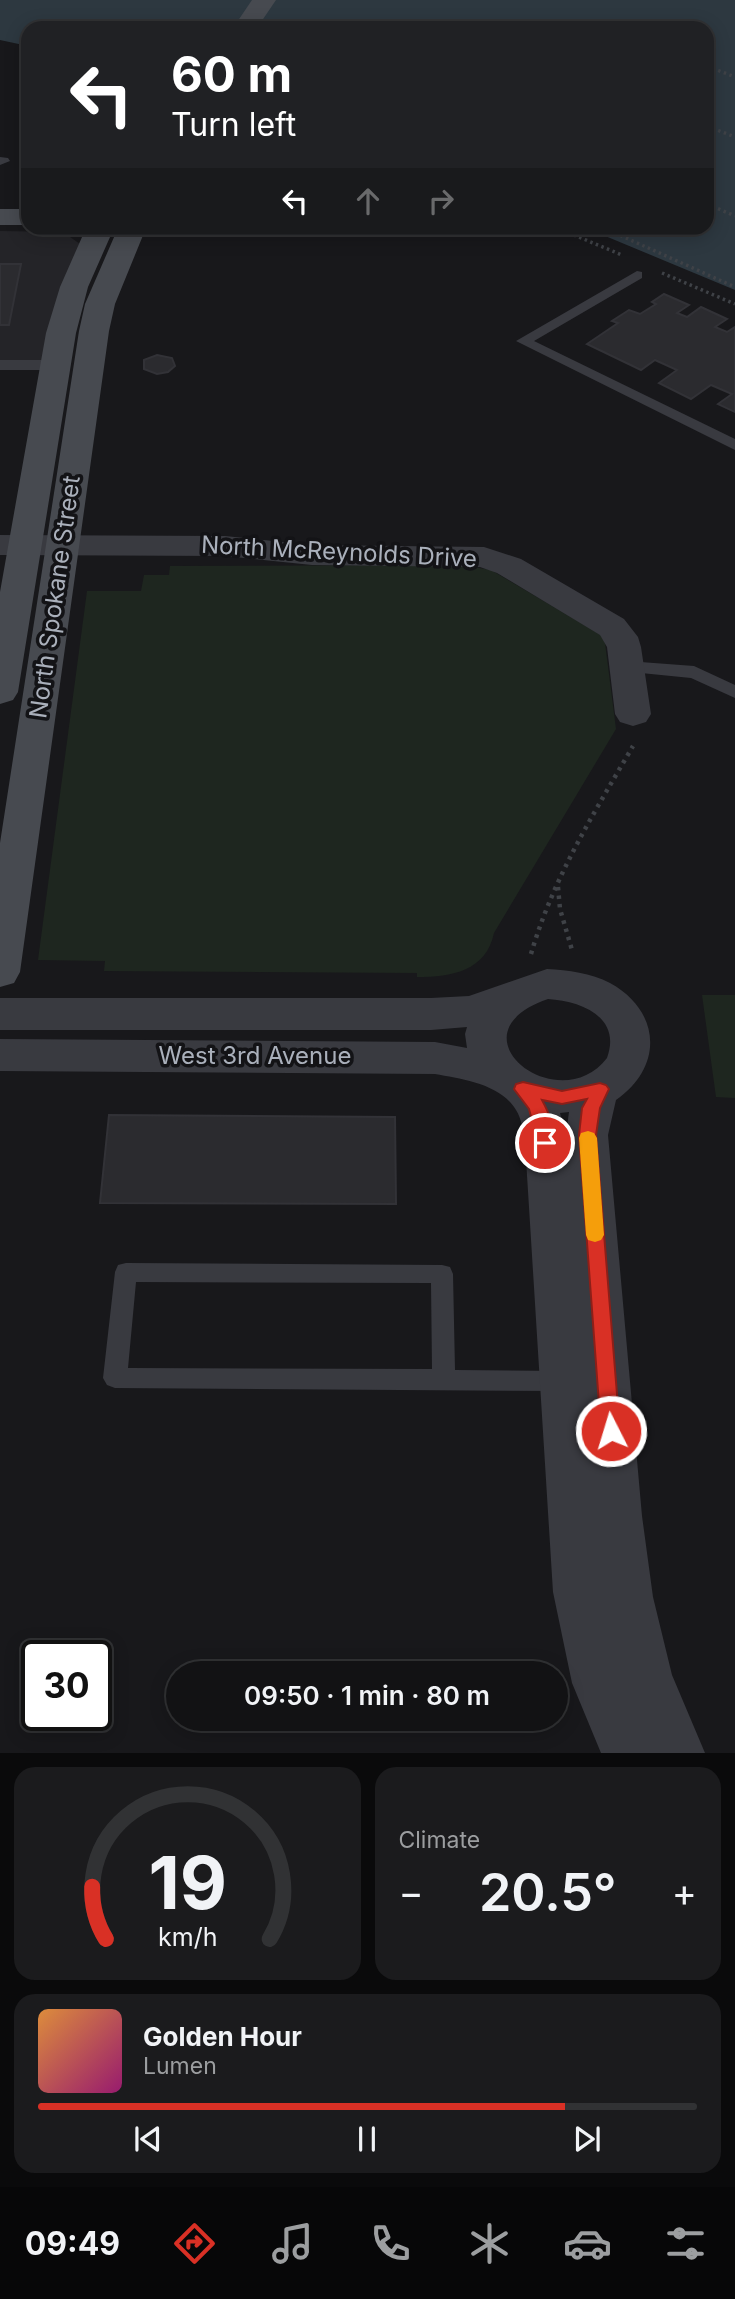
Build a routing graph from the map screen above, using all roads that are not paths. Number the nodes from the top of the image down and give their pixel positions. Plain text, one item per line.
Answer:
1 (264, 0) edge
2 (250, 21) edge
3 (0, 217) edge
4 (21, 217) edge
5 (97, 235) edge
6 (129, 235) edge
7 (638, 275) dead end
8 (0, 365) edge
9 (54, 365) junction
10 (735, 445) edge
11 (12, 545) edge
12 (62, 545) junction
13 (627, 667) junction
14 (0, 692) edge
15 (735, 692) edge
16 (633, 714) road end
17 (0, 972) edge
18 (508, 997) junction
19 (0, 1014) edge
20 (0, 1055) edge
21 (514, 1084) junction
22 (600, 1089) junction
23 (444, 1380) junction
24 (584, 1381) junction
25 (627, 1753) edge
26 (679, 1753) edge

1 - 2 main road
3 - 4 main road
5 - 9 main road, North Spokane Street
6 - 12 main road, North Spokane Street
7 - 10 lane
8 - 9 lane
9 - 11 main road, North Spokane Street
11 - 12 street, North McReynolds Drive
11 - 14 main road, North Spokane Street
12 - 13 street, North McReynolds Drive
12 - 17 main road, North Spokane Street
13 - 15 lane
13 - 16 street, North McReynolds Drive
18 - 19 street, West 3rd Avenue
18 - 21 street
18 - 22 street
20 - 21 street, West 3rd Avenue
21 - 22 street
21 - 24 street
22 - 24 street
23 - 23 lane
23 - 24 lane
24 - 25 street
24 - 26 street

